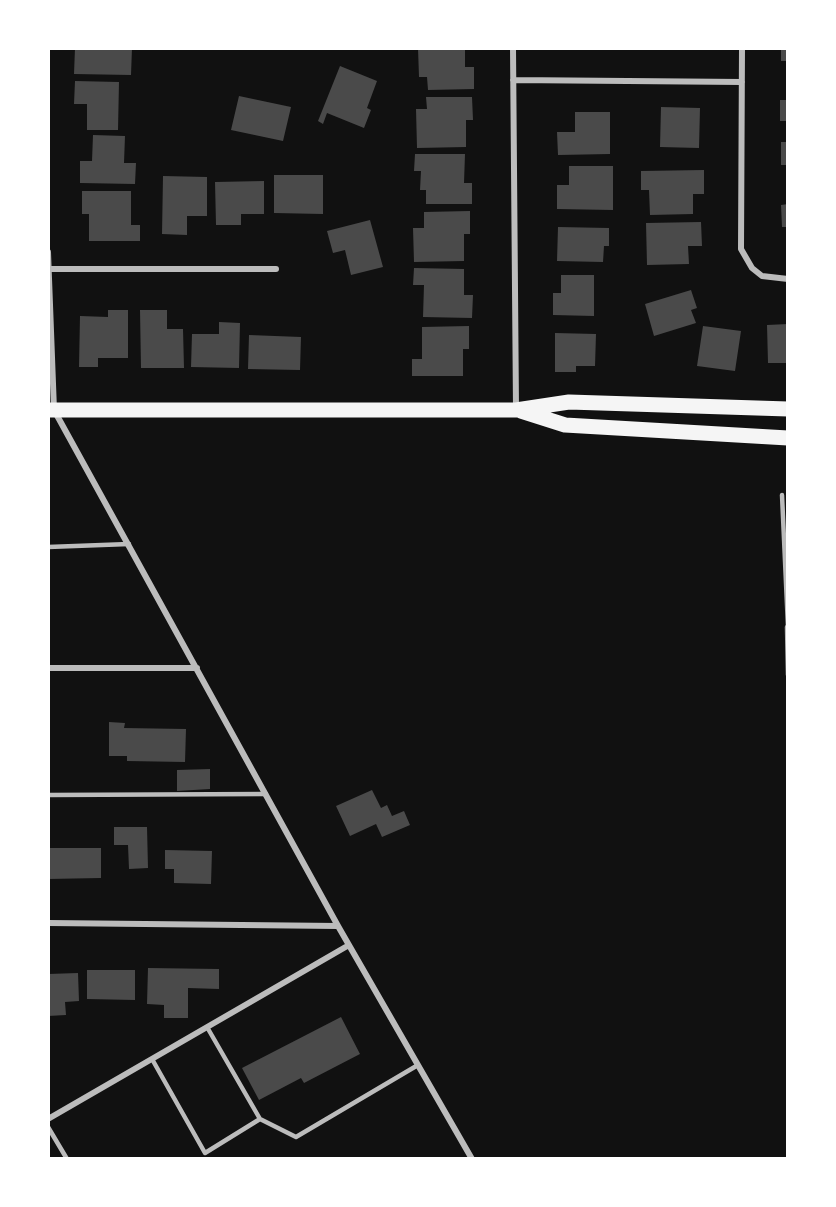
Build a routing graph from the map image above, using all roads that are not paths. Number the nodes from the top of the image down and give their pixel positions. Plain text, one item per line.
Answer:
1 (513, 48) edge
2 (742, 48) edge
3 (513, 80) junction
4 (742, 82) junction
5 (48, 252) edge
6 (51, 269) junction
7 (276, 269) dead end
8 (788, 279) edge
9 (788, 409) edge
10 (51, 410) edge
11 (516, 410) junction
12 (788, 438) edge
13 (782, 495) dead end
14 (129, 544) junction
15 (48, 547) edge
16 (787, 627) edge
17 (48, 668) edge
18 (197, 668) junction
19 (788, 675) edge
20 (266, 794) junction
21 (48, 795) edge
22 (48, 923) edge
23 (338, 926) junction
24 (349, 945) junction
25 (207, 1027) junction
26 (152, 1059) junction
27 (418, 1065) junction
28 (48, 1119) edge
29 (260, 1119) junction
30 (48, 1126) edge
31 (67, 1159) edge
32 (472, 1159) edge

1 - 3 street
2 - 4 street
3 - 4 street
3 - 11 street
4 - 8 street
5 - 6 street
6 - 7 street
6 - 10 street
9 - 11 main road
10 - 11 main road
10 - 14 street
11 - 12 main road
13 - 16 lane
14 - 15 lane
14 - 18 street
16 - 19 lane
17 - 18 street
18 - 20 street
20 - 21 lane
20 - 23 street
22 - 23 street
23 - 24 street
24 - 25 street
24 - 27 street
25 - 26 street
25 - 29 lane
26 - 28 street
26 - 29 lane
27 - 29 lane
27 - 32 street
30 - 31 lane

